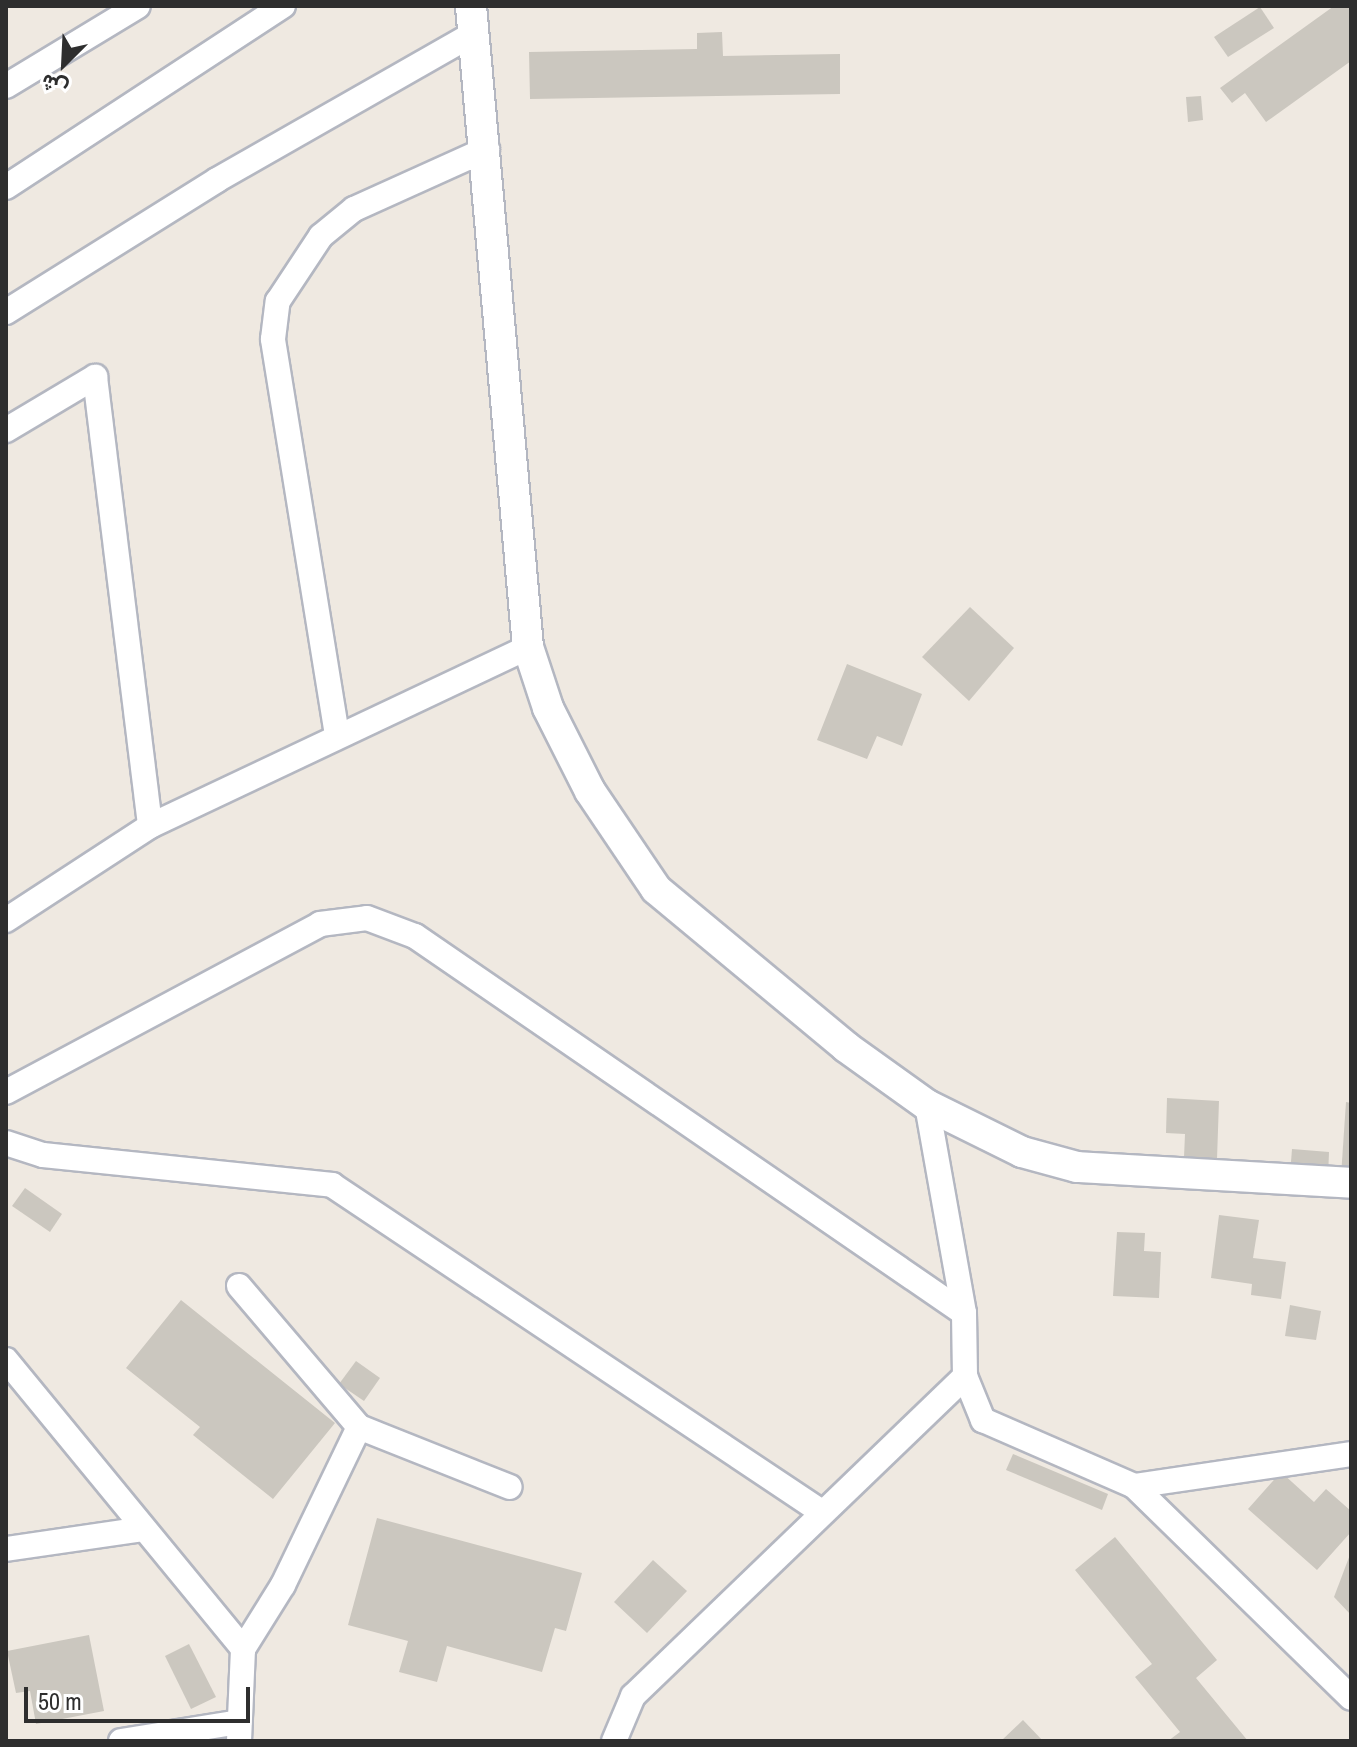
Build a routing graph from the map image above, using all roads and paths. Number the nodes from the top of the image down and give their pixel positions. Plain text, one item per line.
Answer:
1 (138, 6) edge
2 (283, 6) edge
3 (472, 20) edge
4 (6, 86) edge
5 (487, 149) junction
6 (6, 187) edge
7 (6, 312) edge
8 (6, 430) edge
9 (528, 647) junction
10 (337, 735) junction
11 (150, 826) junction
12 (6, 920) edge
13 (6, 1092) edge
14 (927, 1105) junction
15 (6, 1143) edge
16 (1351, 1183) edge
17 (239, 1286) dead end
18 (964, 1313) junction
19 (6, 1360) edge
20 (965, 1376) junction
21 (359, 1427) junction
22 (1351, 1454) edge
23 (1134, 1486) junction
24 (510, 1487) dead end
25 (820, 1511) junction
26 (143, 1529) junction
27 (6, 1549) edge
28 (243, 1649) junction
29 (1351, 1698) edge
30 (239, 1731) edge
31 (121, 1741) edge
32 (614, 1741) edge

1 - 4 street
2 - 6 street
3 - 5 street
3 - 7 street
5 - 9 street
5 - 10 street
8 - 11 street
9 - 10 street
9 - 14 street
10 - 11 street
11 - 12 street
13 - 18 street
14 - 16 street
14 - 18 street
15 - 25 street
17 - 21 street
18 - 20 street
19 - 26 street
20 - 23 street
20 - 25 street
21 - 24 street
21 - 28 street
22 - 23 street
23 - 29 street
25 - 32 street
26 - 27 street
26 - 28 street
28 - 30 street
30 - 31 street

